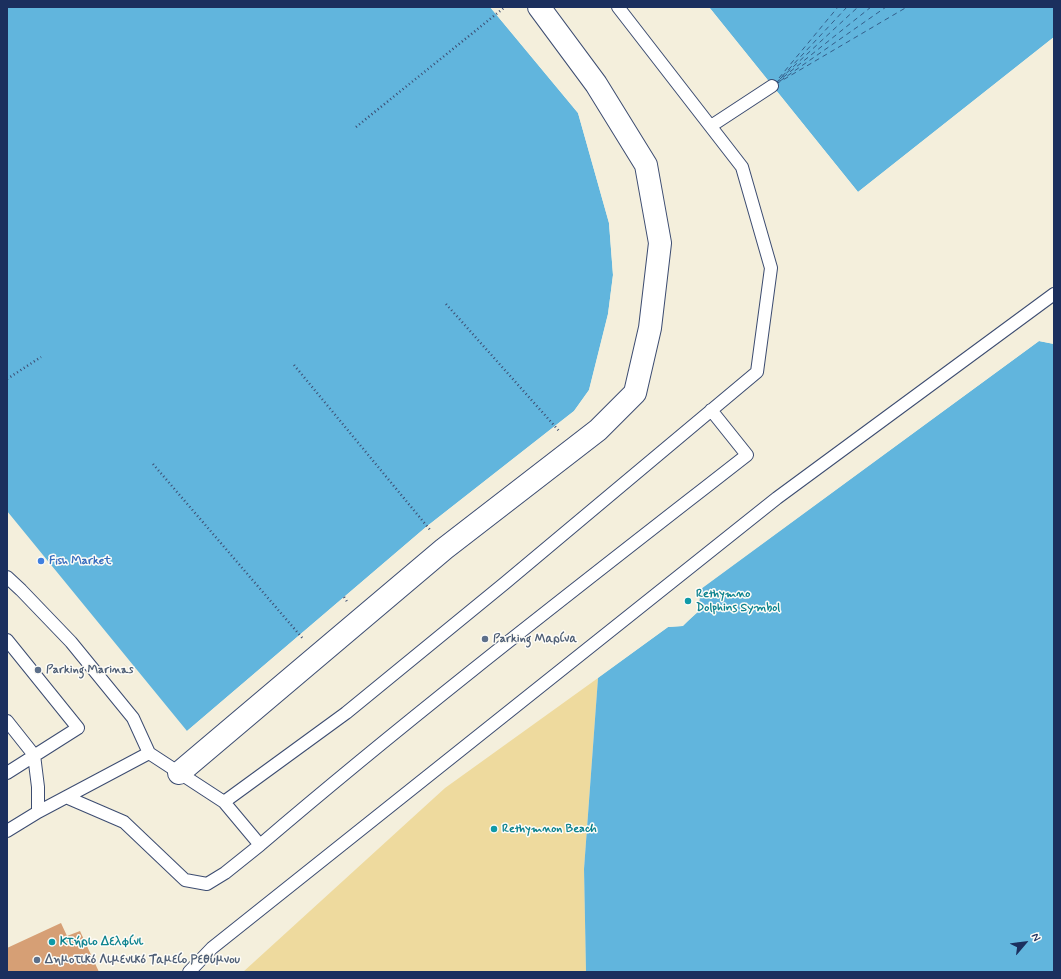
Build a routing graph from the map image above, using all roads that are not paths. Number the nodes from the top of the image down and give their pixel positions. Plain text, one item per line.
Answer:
1 (539, 7) edge
2 (618, 7) edge
3 (772, 86) dead end
4 (711, 126) junction
5 (1054, 294) edge
6 (711, 410) junction
7 (7, 577) edge
8 (7, 640) edge
9 (7, 721) edge
10 (149, 753) junction
11 (34, 755) junction
12 (7, 772) edge
13 (179, 773) junction
14 (66, 797) junction
15 (224, 802) junction
16 (38, 812) junction
17 (7, 830) edge
18 (260, 845) junction
19 (189, 972) edge

1 - 13 street
2 - 4 lane
3 - 4 lane
4 - 6 lane
5 - 19 lane
6 - 15 lane
6 - 18 lane
7 - 10 lane
8 - 11 lane
9 - 11 lane
10 - 13 lane
10 - 14 lane
11 - 12 lane
11 - 16 lane
13 - 15 lane
14 - 16 lane
14 - 18 lane
15 - 18 lane
16 - 17 lane

